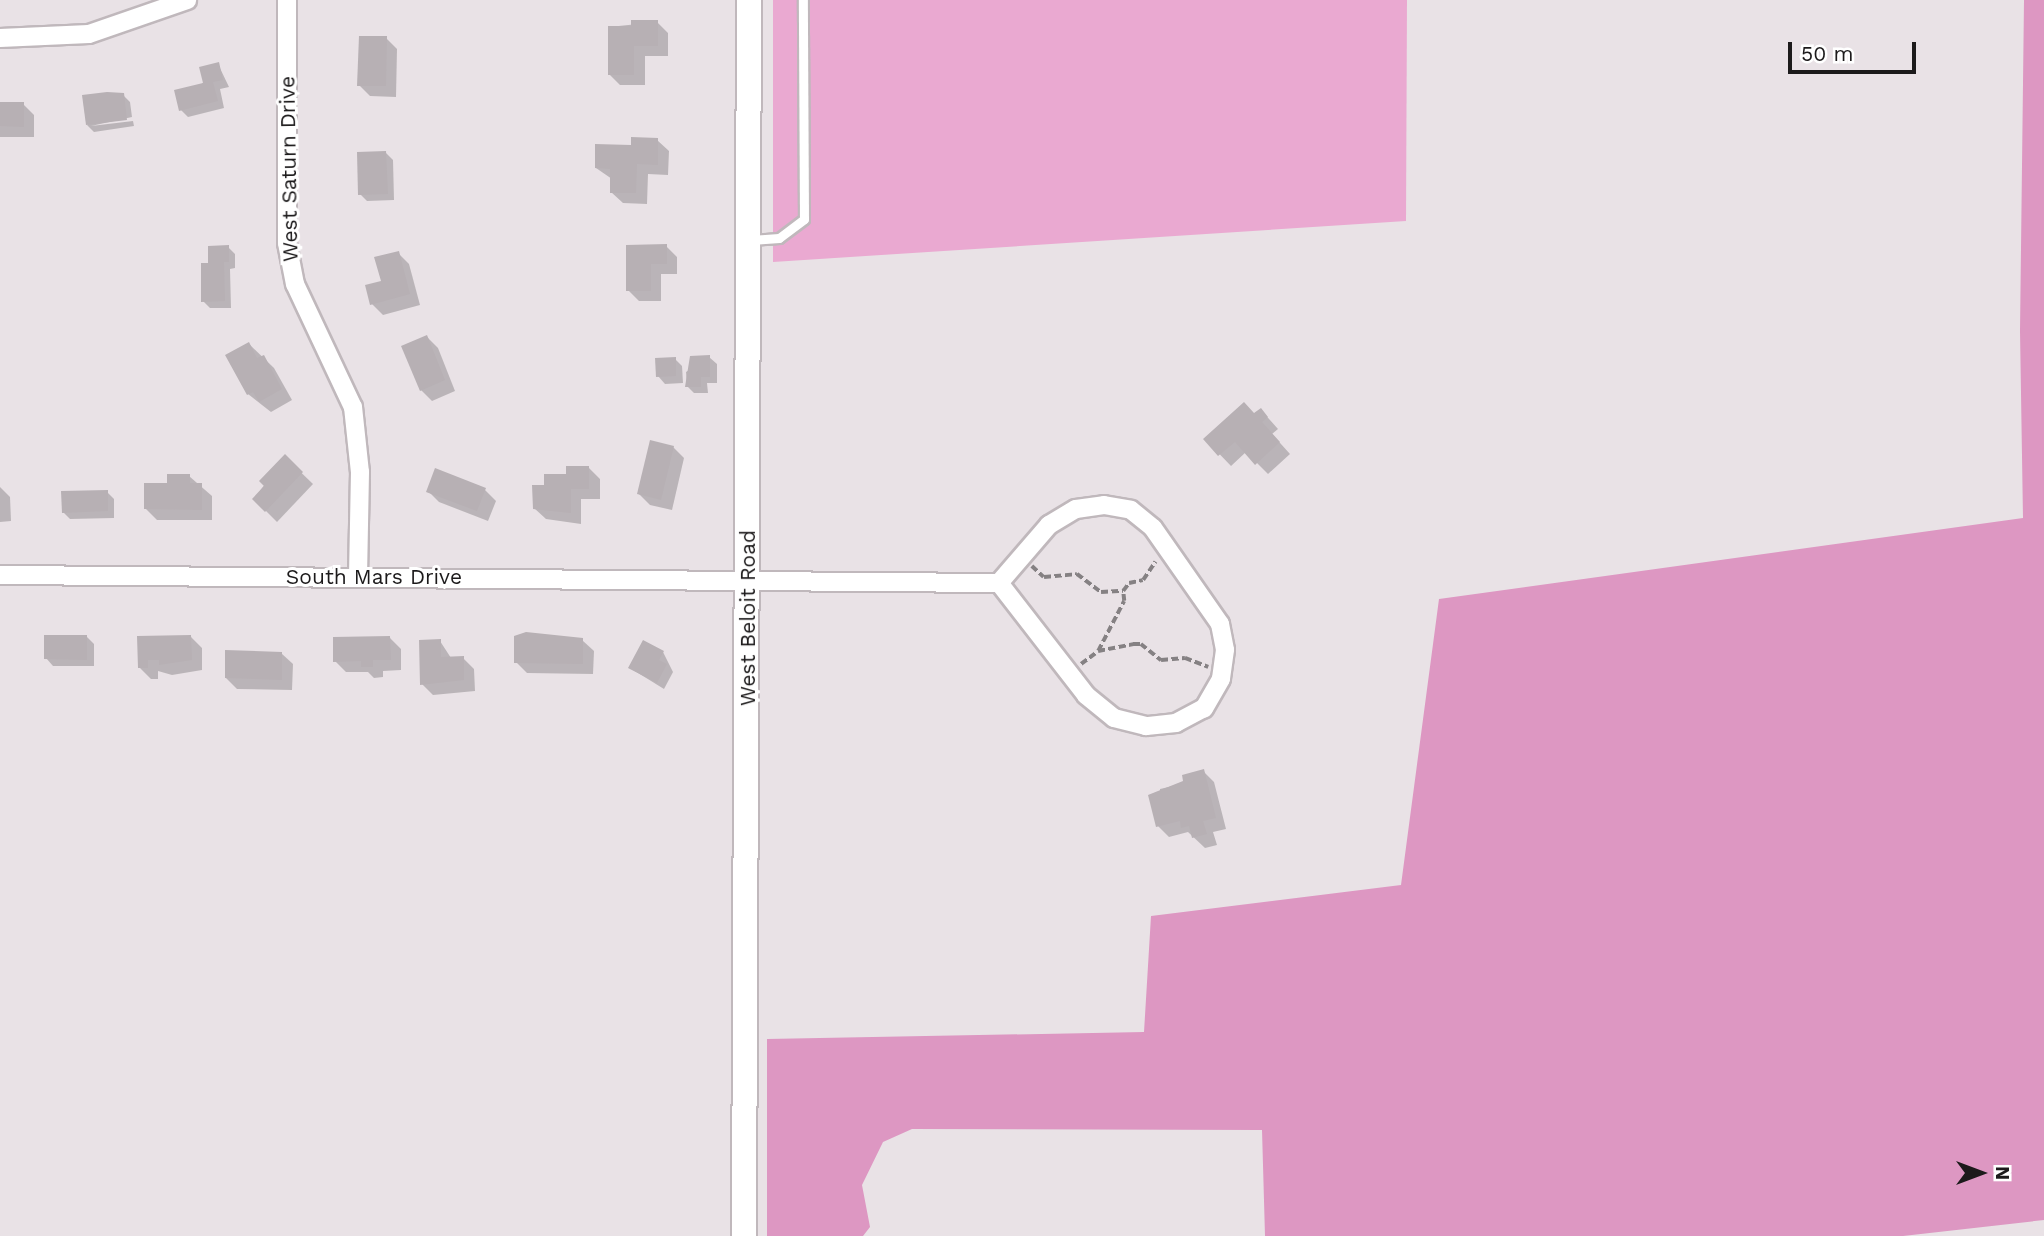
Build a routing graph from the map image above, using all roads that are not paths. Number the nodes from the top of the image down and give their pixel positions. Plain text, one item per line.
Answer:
1 (187, 0) edge
2 (287, 0) edge
3 (749, 0) edge
4 (803, 0) edge
5 (0, 38) edge
6 (749, 240) junction
7 (0, 575) edge
8 (358, 577) junction
9 (748, 578) junction
10 (999, 583) junction
11 (744, 1236) edge

1 - 5 street
2 - 8 street, West Saturn Drive
3 - 6 main road, West Beloit Road
4 - 6 lane
6 - 9 main road, West Beloit Road
7 - 8 street, South Mars Drive
8 - 9 street, South Mars Drive
9 - 10 street, South Mars Drive
9 - 11 main road, West Beloit Road
10 - 10 street

